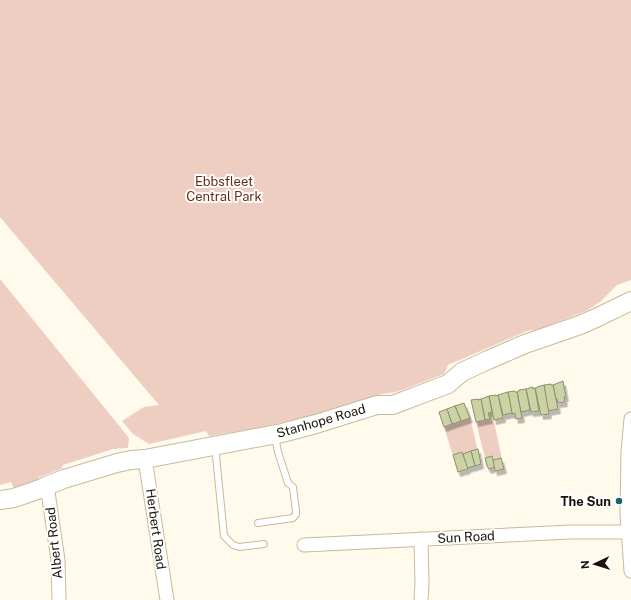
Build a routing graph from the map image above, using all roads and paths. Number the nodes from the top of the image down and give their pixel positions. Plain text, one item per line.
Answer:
1 (630, 304) edge
2 (631, 420) edge
3 (275, 434) junction
4 (215, 445) junction
5 (145, 458) junction
6 (47, 485) junction
7 (0, 500) edge
8 (258, 523) dead end
9 (628, 532) junction
10 (421, 539) junction
11 (264, 544) dead end
12 (304, 545) dead end
13 (631, 571) edge
14 (59, 600) edge
15 (167, 600) edge
16 (421, 600) edge

1 - 3 main road, Stanhope Road
2 - 9 street
3 - 4 main road, Stanhope Road
3 - 8 lane
4 - 5 main road, Stanhope Road
4 - 11 lane
5 - 6 main road, Stanhope Road
5 - 15 street, Herbert Road
6 - 7 main road, Stanhope Road
6 - 14 street, Albert Road
9 - 10 street, Sun Road
9 - 13 street
10 - 12 street, Sun Road
10 - 16 street

